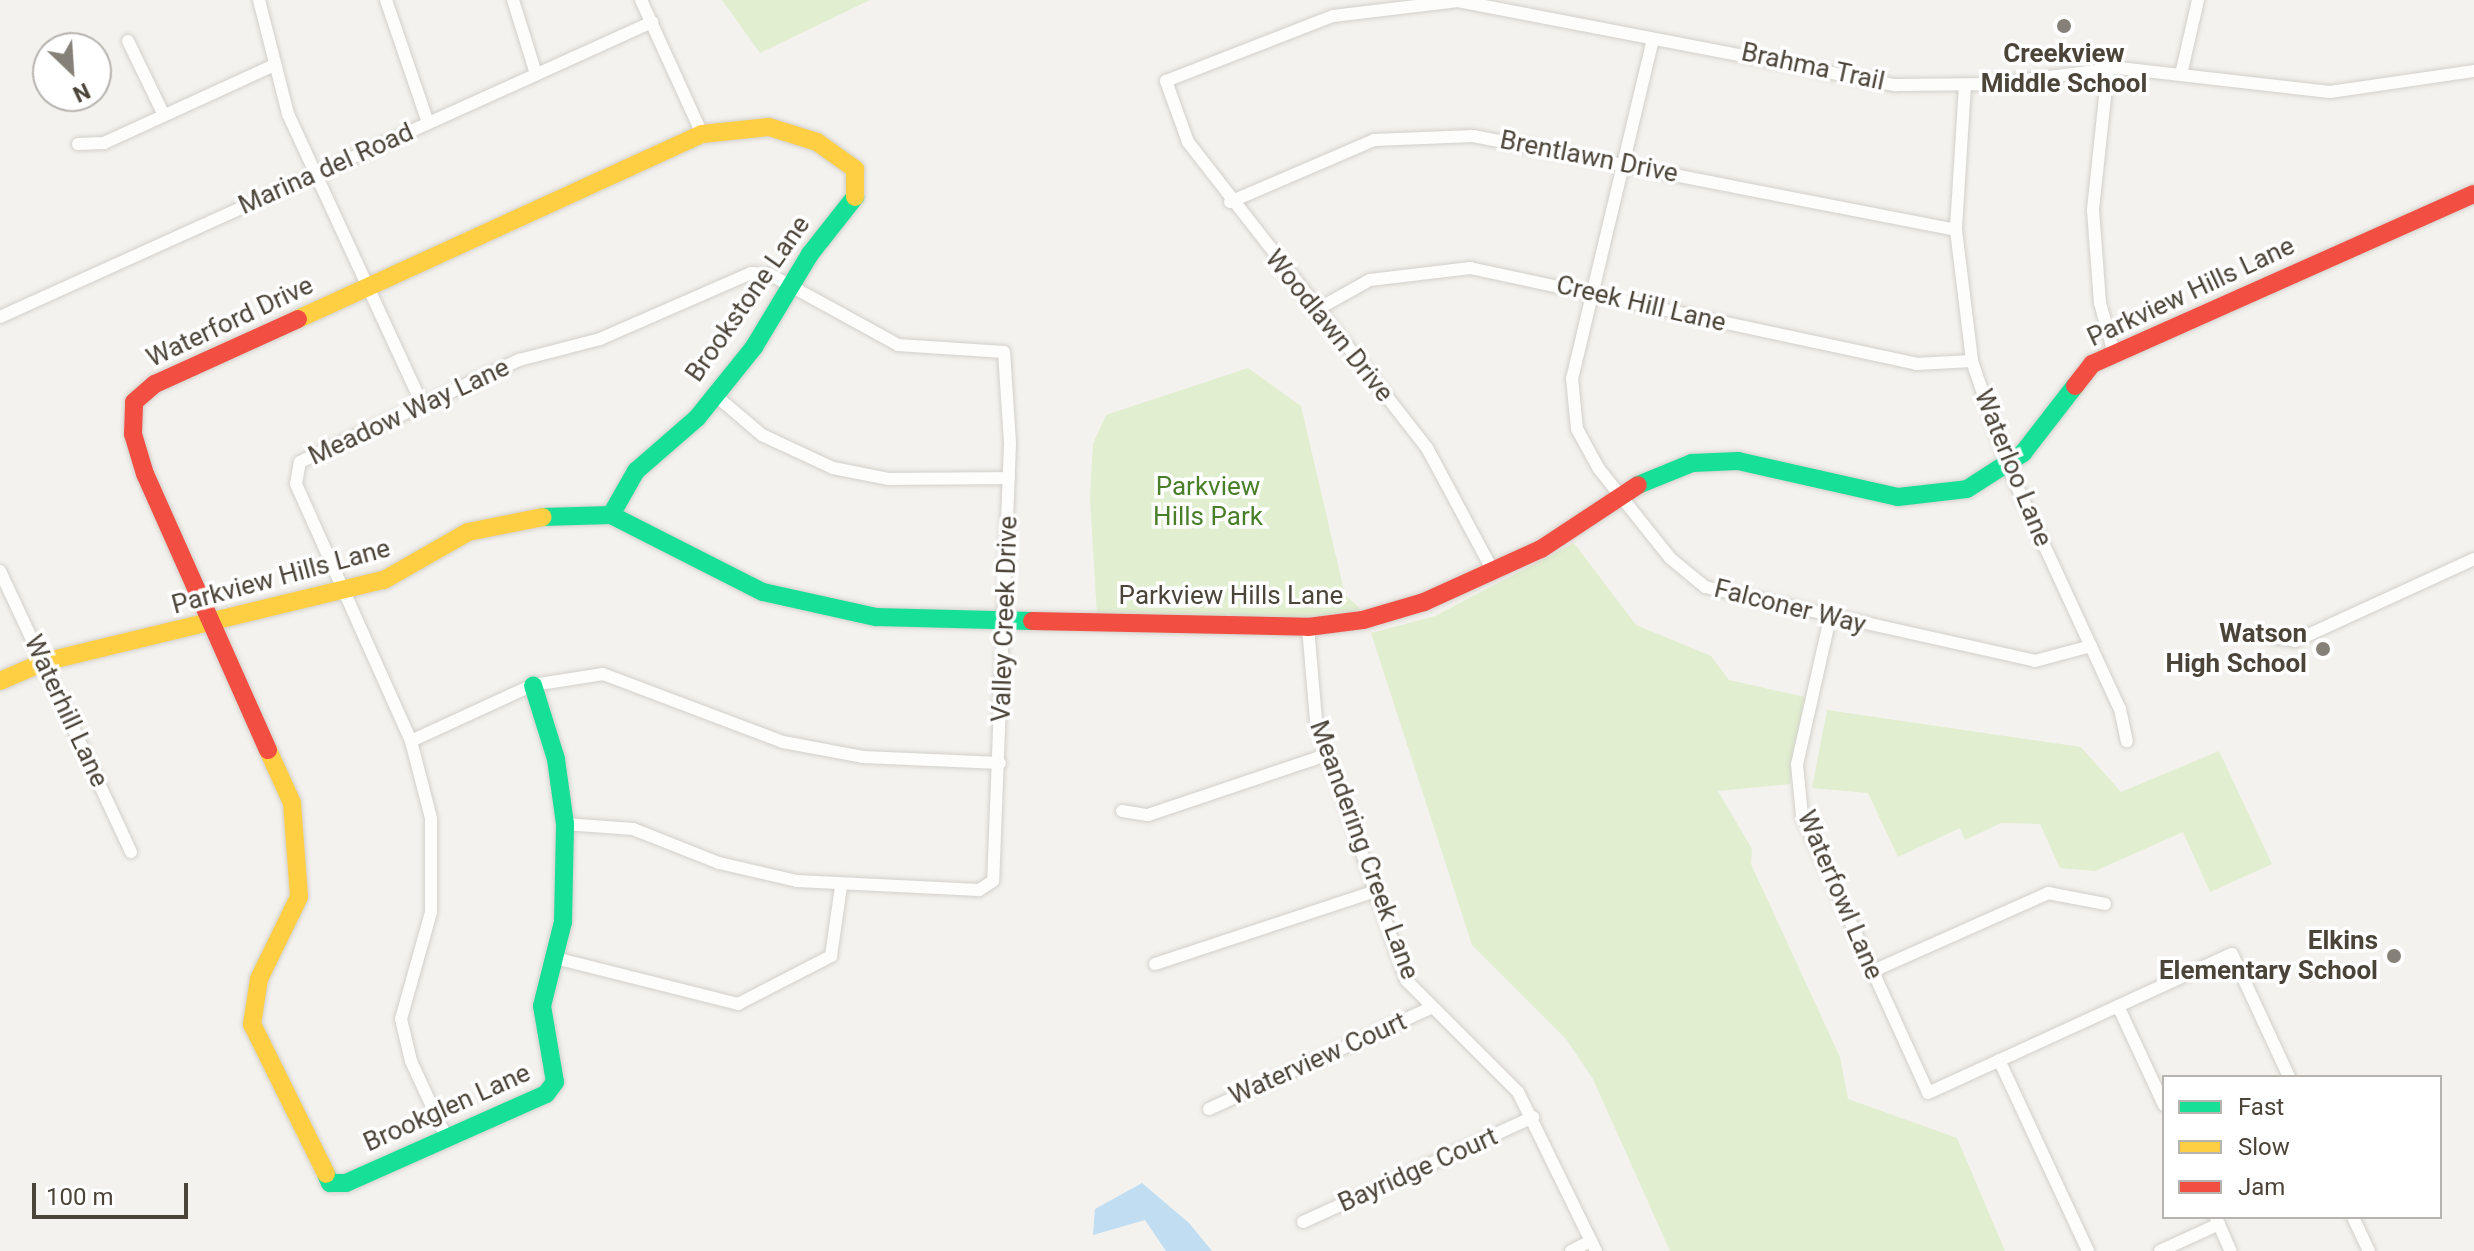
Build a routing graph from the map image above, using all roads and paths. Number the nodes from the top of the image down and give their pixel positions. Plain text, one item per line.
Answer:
1 (259, 0) edge
2 (386, 0) edge
3 (513, 0) edge
4 (641, 0) edge
5 (2198, 0) edge
6 (652, 22) junction
7 (1653, 39) junction
8 (128, 41) dead end
9 (272, 66) junction
10 (2108, 69) junction
11 (2182, 70) junction
12 (2474, 71) edge
13 (536, 74) junction
14 (1166, 81) joint
15 (1965, 85) junction
16 (164, 115) junction
17 (428, 123) junction
18 (702, 134) junction
19 (78, 144) dead end
20 (1620, 165) junction
21 (315, 174) junction
22 (860, 181) joint
23 (2474, 194) edge
24 (1230, 202) junction
25 (1956, 230) junction
26 (790, 284) junction
27 (367, 287) junction
28 (1590, 293) junction
29 (1316, 310) junction
30 (0, 317) edge
31 (1004, 352) joint
32 (2114, 353) junction
33 (1972, 361) junction
34 (715, 395) junction
35 (422, 404) junction
36 (2008, 467) junction
37 (1009, 478) junction
38 (1617, 495) junction
39 (611, 515) junction
40 (2474, 559) edge
41 (0, 571) edge
42 (1493, 571) junction
43 (344, 591) junction
44 (1830, 618) junction
45 (1005, 621) junction
46 (215, 625) junction
47 (1308, 627) junction
48 (2259, 635) dead end
49 (2091, 646) junction
50 (44, 662) junction
51 (0, 681) edge
52 (533, 685) junction
53 (411, 741) junction
54 (2127, 741) dead end
55 (1326, 755) junction
56 (1000, 763) junction
57 (1122, 811) dead end
58 (565, 824) junction
59 (131, 852) dead end
60 (841, 887) junction
61 (1373, 892) junction
62 (2105, 904) dead end
63 (555, 958) junction
64 (1155, 964) dead end
65 (1873, 971) junction
66 (2118, 1006) junction
67 (1428, 1009) junction
68 (1999, 1060) junction
69 (2288, 1075) edge
70 (2162, 1101) edge
71 (1209, 1109) dead end
72 (1533, 1117) junction
73 (446, 1137) junction
74 (335, 1185) joint
75 (2354, 1219) edge
76 (2217, 1220) edge
77 (1303, 1222) dead end
78 (1594, 1246) edge
79 (1571, 1251) edge
80 (2088, 1251) edge
81 (2160, 1251) edge
82 (2231, 1251) edge
83 (2369, 1251) edge

1 - 9 street
2 - 17 street
3 - 13 street
4 - 6 street
5 - 11 street
6 - 13 street, Marina del Road
6 - 18 street
7 - 14 street, Brahma Trail
7 - 15 street, Brahma Trail
7 - 20 street, Falconer Way
8 - 16 street
9 - 16 street
9 - 21 street
10 - 11 street, Brahma Trail
10 - 15 street, Brahma Trail
10 - 32 street
11 - 12 street, Brahma Trail
13 - 17 street, Marina del Road
14 - 24 street, Woodlawn Drive
15 - 25 street, Waterloo Lane
16 - 19 street
17 - 21 street, Marina del Road
18 - 22 street, Waterford Drive
18 - 27 street, Waterford Drive
20 - 24 street, Brentlawn Drive
20 - 25 street, Brentlawn Drive
20 - 28 street, Falconer Way
21 - 27 street
21 - 30 street, Marina del Road
22 - 26 street, Brookstone Lane
23 - 32 street, Parkview Hills Lane
24 - 29 street, Woodlawn Drive
25 - 33 street, Waterloo Lane
26 - 31 street, Meadow Way Lane
26 - 34 street, Brookstone Lane
26 - 35 street, Meadow Way Lane
27 - 35 street
27 - 46 street, Waterford Drive
28 - 29 street, Creek Hill Lane
28 - 33 street, Creek Hill Lane
28 - 38 street, Falconer Way
29 - 42 street, Woodlawn Drive
31 - 37 street, Valley Creek Drive
32 - 36 street, Parkview Hills Lane
33 - 36 street, Waterloo Lane
34 - 37 street
34 - 39 street, Brookstone Lane
35 - 43 street, Meadow Way Lane
36 - 38 street, Parkview Hills Lane
36 - 49 street, Waterloo Lane
37 - 45 street, Valley Creek Drive
38 - 42 street, Parkview Hills Lane
38 - 44 street, Falconer Way
39 - 43 street, Parkview Hills Lane
39 - 45 street, Parkview Hills Lane
40 - 48 street
41 - 50 street, Waterhill Lane
42 - 47 street, Parkview Hills Lane
43 - 46 street, Parkview Hills Lane
43 - 53 street, Meadow Way Lane
44 - 49 street, Falconer Way
44 - 65 street, Waterfowl Lane
45 - 47 street, Parkview Hills Lane
45 - 56 street, Valley Creek Drive
46 - 50 street, Parkview Hills Lane
46 - 74 street, Waterford Drive
47 - 55 street, Meandering Creek Lane
49 - 54 street, Waterloo Lane
50 - 51 street, Parkview Hills Lane
50 - 59 street, Waterhill Lane
52 - 53 street
52 - 56 street
52 - 58 street, Brookglen Lane
53 - 73 street, Meadow Way Lane
55 - 57 street
55 - 61 street, Meandering Creek Lane
56 - 60 street, Valley Creek Drive
58 - 60 street
58 - 63 street, Brookglen Lane
60 - 63 street
61 - 64 street
61 - 67 street, Meandering Creek Lane
62 - 65 street
63 - 73 street, Brookglen Lane
65 - 68 street, Waterfowl Lane
66 - 68 street
66 - 69 street
66 - 70 street
67 - 71 street, Waterview Court
67 - 72 street, Meandering Creek Lane
68 - 80 street
72 - 77 street, Bayridge Court
72 - 78 street, Meandering Creek Lane
73 - 74 street, Brookglen Lane
75 - 83 street
76 - 81 street
76 - 82 street
78 - 79 street

